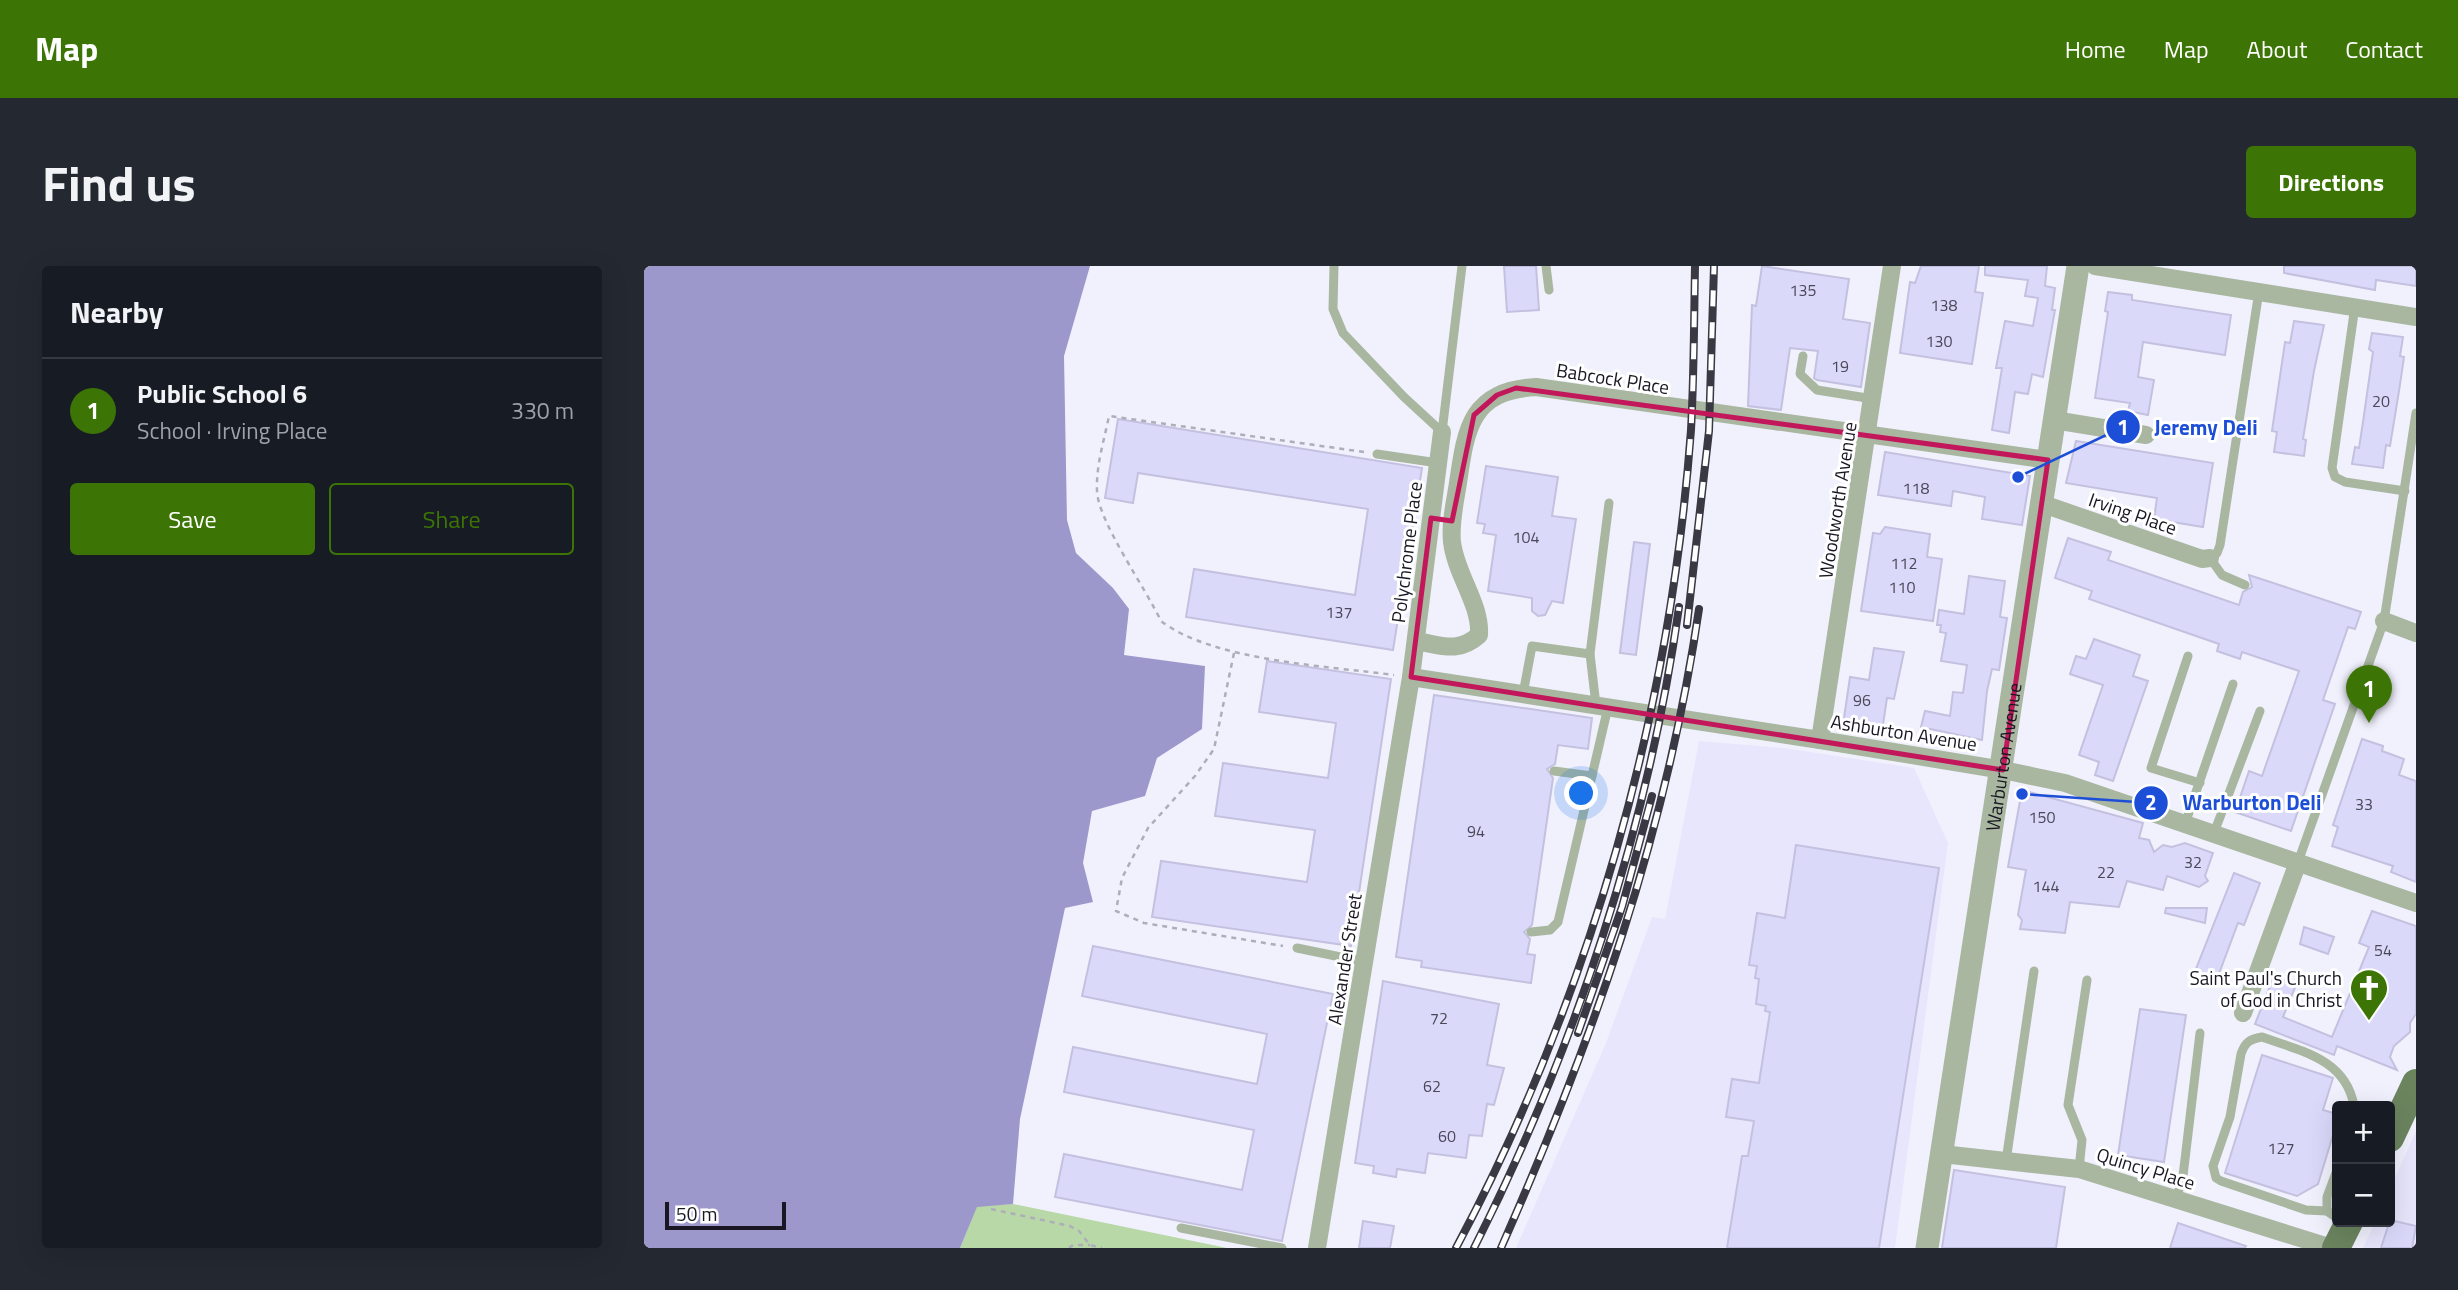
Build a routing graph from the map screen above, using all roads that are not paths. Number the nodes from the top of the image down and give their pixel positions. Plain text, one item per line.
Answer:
1 (1334, 266) edge
2 (1462, 266) edge
3 (1546, 266) edge
4 (1892, 266) edge
5 (2078, 266) edge
6 (2095, 266) edge
7 (1549, 290) dead end
8 (2259, 291) junction
9 (2355, 306) junction
10 (2416, 317) edge
11 (1803, 356) dead end
12 (1873, 399) junction
13 (2416, 413) edge
14 (2054, 420) junction
15 (1442, 432) junction
16 (2147, 435) dead end
17 (1868, 436) junction
18 (1377, 454) road end
19 (2048, 460) junction
20 (1438, 463) junction
21 (2405, 491) junction
22 (1609, 503) dead end
23 (2043, 504) junction
24 (1431, 518) junction
25 (1452, 521) junction
26 (2210, 558) junction
27 (2245, 585) dead end
28 (2384, 621) junction
29 (2416, 633) edge
30 (1416, 641) junction
31 (1590, 654) junction
32 (2188, 656) dead end
33 (1403, 676) junction
34 (2233, 684) dead end
35 (1524, 694) junction
36 (1602, 706) junction
37 (2260, 712) dead end
38 (1820, 740) junction
39 (2003, 770) junction
40 (1554, 771) dead end
41 (1592, 776) junction
42 (2200, 783) junction
43 (2185, 824) junction
44 (2214, 834) junction
45 (2298, 863) junction
46 (2416, 903) edge
47 (1531, 932) dead end
48 (1297, 948) dead end
49 (1364, 962) junction
50 (2034, 971) dead end
51 (2087, 980) dead end
52 (2244, 1013) dead end
53 (2200, 1033) dead end
54 (2416, 1083) edge
55 (2352, 1101) edge
56 (2395, 1127) edge
57 (1942, 1154) junction
58 (2006, 1161) junction
59 (2079, 1169) junction
60 (2332, 1183) edge
61 (2176, 1199) junction
62 (2332, 1209) edge
63 (1181, 1228) dead end
64 (2339, 1228) edge
65 (1282, 1248) edge
66 (1317, 1248) edge
67 (1927, 1248) edge

1 - 15 lane
2 - 15 lane
3 - 7 lane
4 - 12 street, Woodworth Avenue
5 - 14 street, Warburton Avenue
6 - 8 street
8 - 9 street
8 - 26 lane
9 - 10 street
9 - 21 lane
11 - 12 lane
12 - 17 street, Woodworth Avenue
13 - 21 lane
14 - 16 street
14 - 19 street, Warburton Avenue
15 - 20 street, Polychrome Place
17 - 19 street, Babcock Place
17 - 25 street, Babcock Place
17 - 38 street, Woodworth Avenue
18 - 20 lane
19 - 23 street, Warburton Avenue
20 - 24 street, Polychrome Place
21 - 28 lane
22 - 31 lane
23 - 26 street, Irving Place
23 - 39 street, Warburton Avenue
24 - 25 street
24 - 30 street, Polychrome Place
25 - 30 street, Babcock Place
26 - 27 lane
28 - 29 street
28 - 45 lane
30 - 33 street, Polychrome Place
31 - 35 lane
31 - 36 lane
32 - 42 lane
33 - 35 street, Ashburton Avenue
33 - 49 street, Alexander Street
34 - 42 lane
35 - 36 street, Ashburton Avenue
36 - 38 street, Ashburton Avenue
36 - 41 lane
37 - 44 lane
38 - 39 street, Ashburton Avenue
39 - 43 street, Ashburton Avenue
39 - 57 street, Warburton Avenue
40 - 41 lane
41 - 47 lane
42 - 43 lane
43 - 44 street, Ashburton Avenue
44 - 45 street, Ashburton Avenue
45 - 46 street, Ashburton Avenue
45 - 52 street
48 - 49 lane
49 - 66 street, Alexander Street
50 - 58 lane
51 - 59 lane
53 - 61 lane
54 - 56 main road
55 - 64 lane
57 - 58 street, Quincy Place
57 - 67 street, Warburton Avenue
58 - 59 street, Quincy Place
59 - 61 street, Quincy Place
60 - 62 lane
61 - 64 street, Quincy Place
63 - 65 lane

